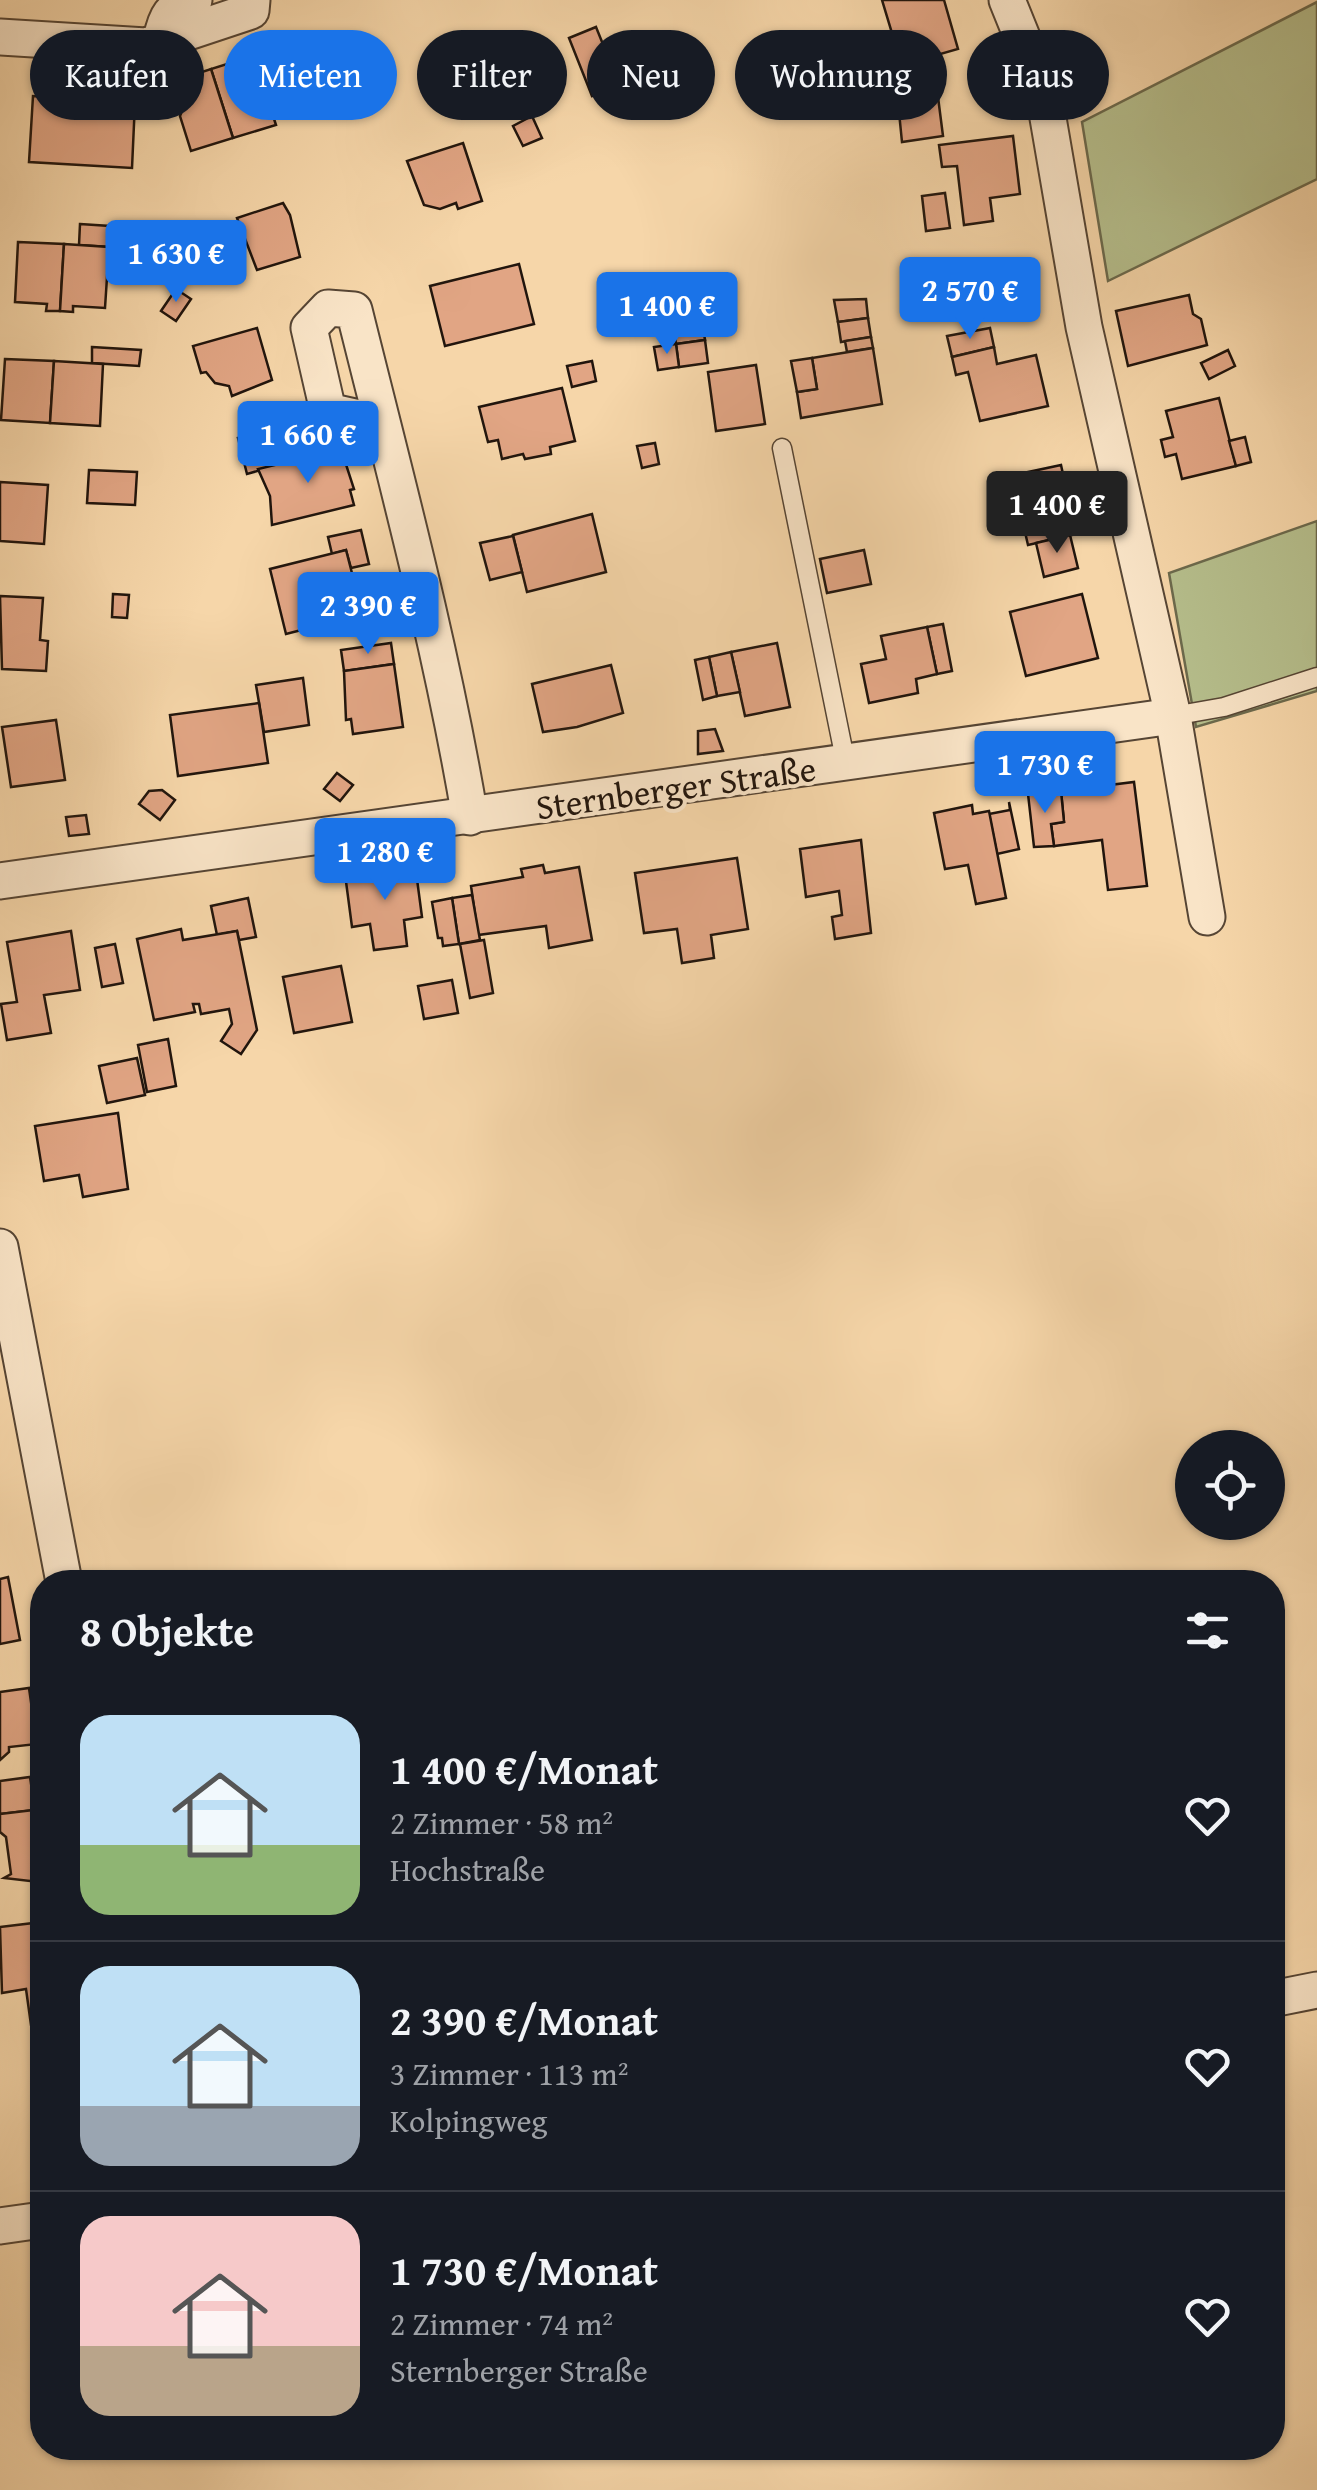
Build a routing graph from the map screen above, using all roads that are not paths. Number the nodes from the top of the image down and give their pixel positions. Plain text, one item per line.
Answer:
1 (194, 0) edge
2 (252, 0) edge
3 (1007, 0) edge
4 (163, 30) edge
5 (192, 30) edge
6 (0, 36) edge
7 (30, 38) edge
8 (382, 422) dead end
9 (782, 448) dead end
10 (1317, 678) edge
11 (1173, 716) junction
12 (846, 764) junction
13 (470, 817) junction
14 (0, 882) edge
15 (1207, 917) dead end
16 (0, 1247) edge
17 (62, 1570) edge
18 (1317, 1990) edge
19 (1285, 1996) edge
20 (30, 2222) edge
21 (0, 2226) edge

1 - 4 street
2 - 5 street
3 - 11 street
6 - 7 street
8 - 13 street
9 - 12 lane
10 - 11 lane
11 - 12 street, Sternberger Straße
11 - 15 street
12 - 13 street, Sternberger Straße
13 - 14 street, Sternberger Straße
16 - 17 street
18 - 19 street
20 - 21 street

